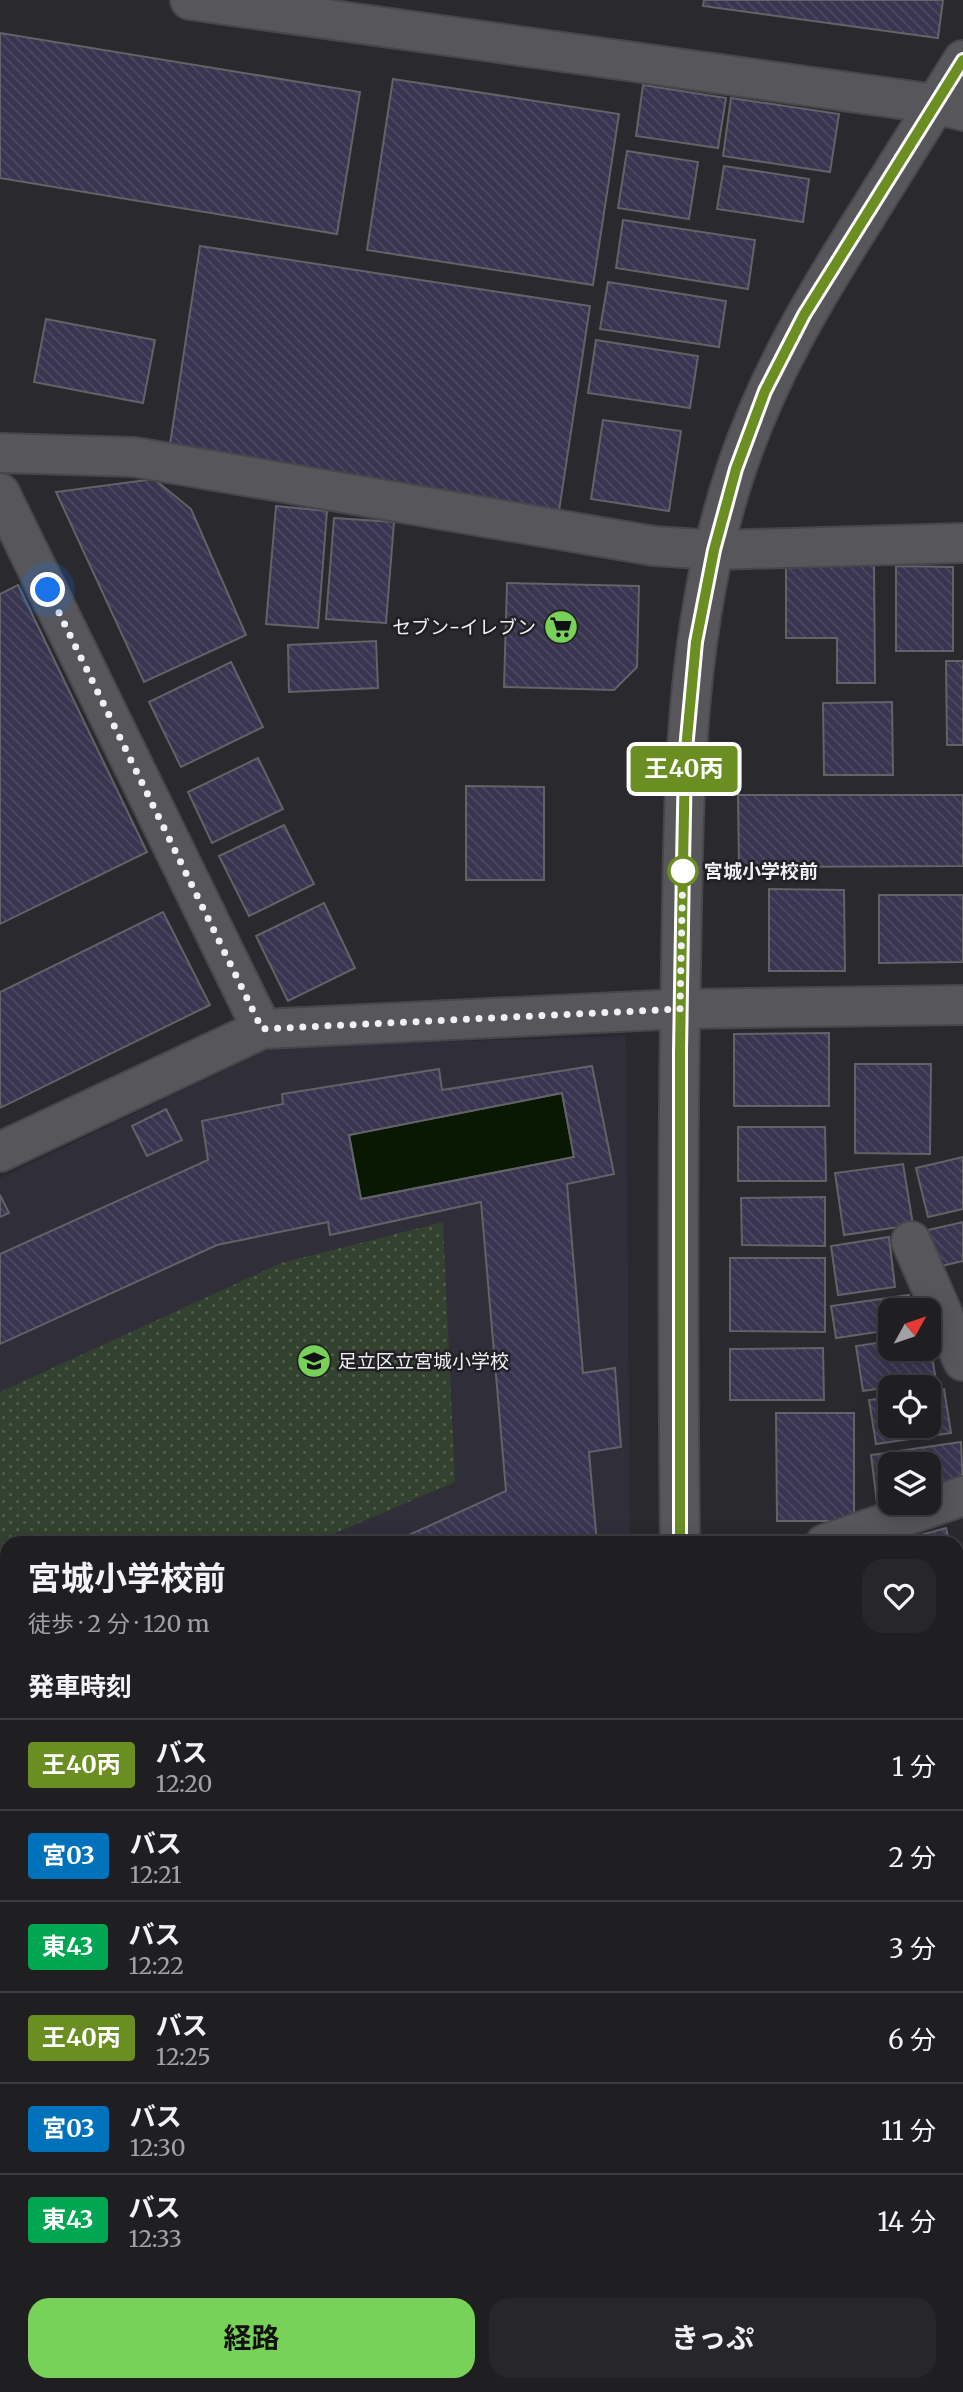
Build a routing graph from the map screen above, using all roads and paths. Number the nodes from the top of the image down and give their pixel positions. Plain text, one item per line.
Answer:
1 (190, 0) edge
2 (963, 60) edge
3 (949, 108) edge
4 (0, 453) edge
5 (0, 493) edge
6 (963, 543) edge
7 (714, 550) junction
8 (963, 1005) edge
9 (680, 1009) junction
10 (262, 1029) junction
11 (0, 1152) edge
12 (911, 1241) dead end
13 (963, 1361) edge
14 (963, 1496) edge
15 (680, 1536) edge
16 (848, 1536) edge

1 - 3 street
2 - 3 street
3 - 7 street
4 - 7 street
5 - 10 street
6 - 7 street
7 - 9 street
8 - 9 street
9 - 10 street
9 - 15 street
10 - 11 street
12 - 13 street
14 - 16 street

